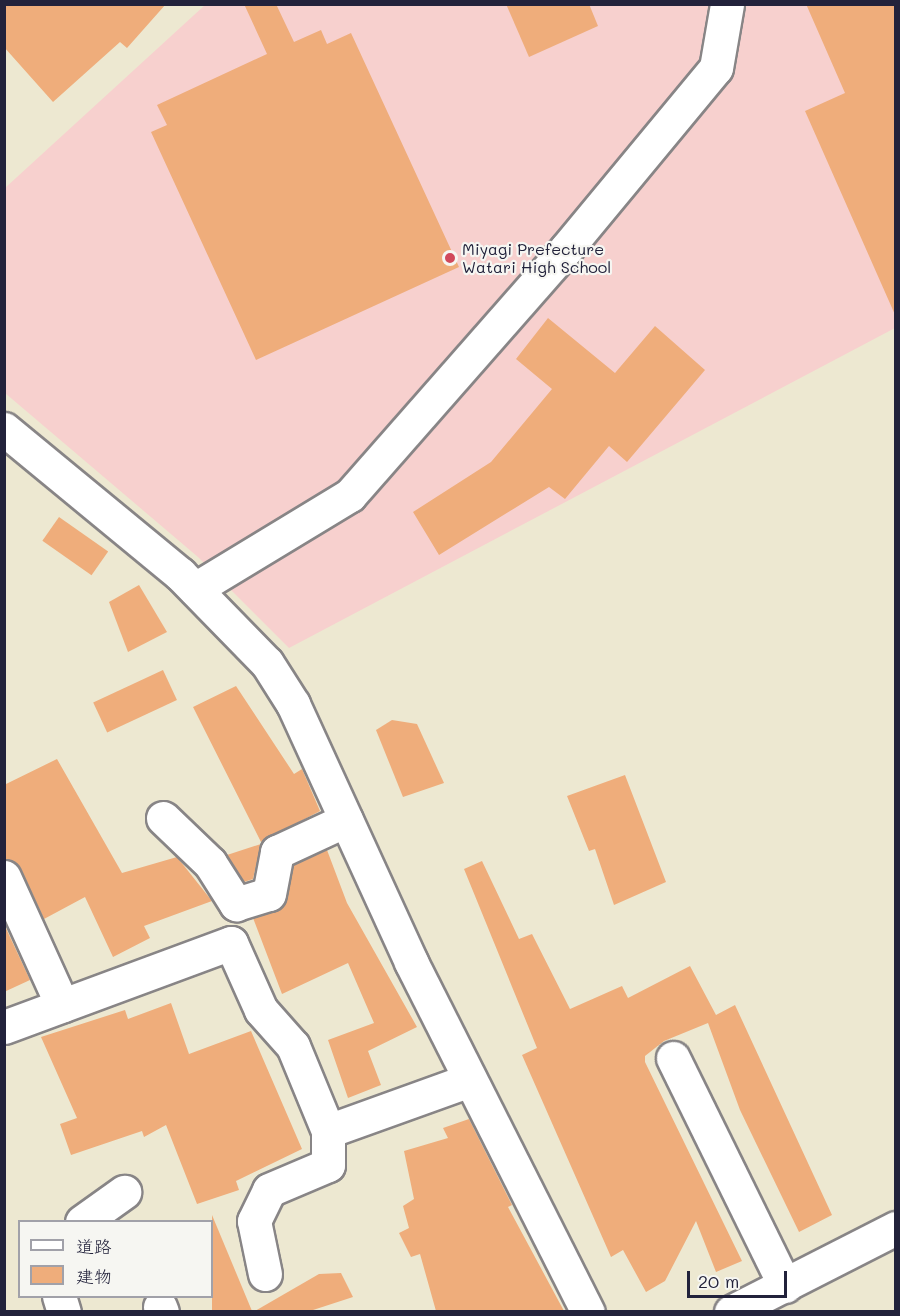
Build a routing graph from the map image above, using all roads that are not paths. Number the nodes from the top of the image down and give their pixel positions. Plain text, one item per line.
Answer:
1 (727, 4) edge
2 (4, 429) edge
3 (188, 581) junction
4 (163, 818) dead end
5 (346, 820) junction
6 (4, 878) edge
7 (62, 1005) junction
8 (4, 1027) edge
9 (673, 1058) dead end
10 (470, 1080) junction
11 (328, 1131) junction
12 (124, 1192) dead end
13 (83, 1220) edge
14 (896, 1228) edge
15 (265, 1274) dead end
16 (785, 1286) junction
17 (588, 1311) edge
18 (731, 1311) edge

1 - 3 street
2 - 3 street
3 - 5 street
4 - 5 street
5 - 10 street
6 - 7 street
7 - 8 street
7 - 11 street
9 - 16 street
10 - 11 street
10 - 17 street
11 - 15 street
12 - 13 street
14 - 16 street
16 - 18 street

